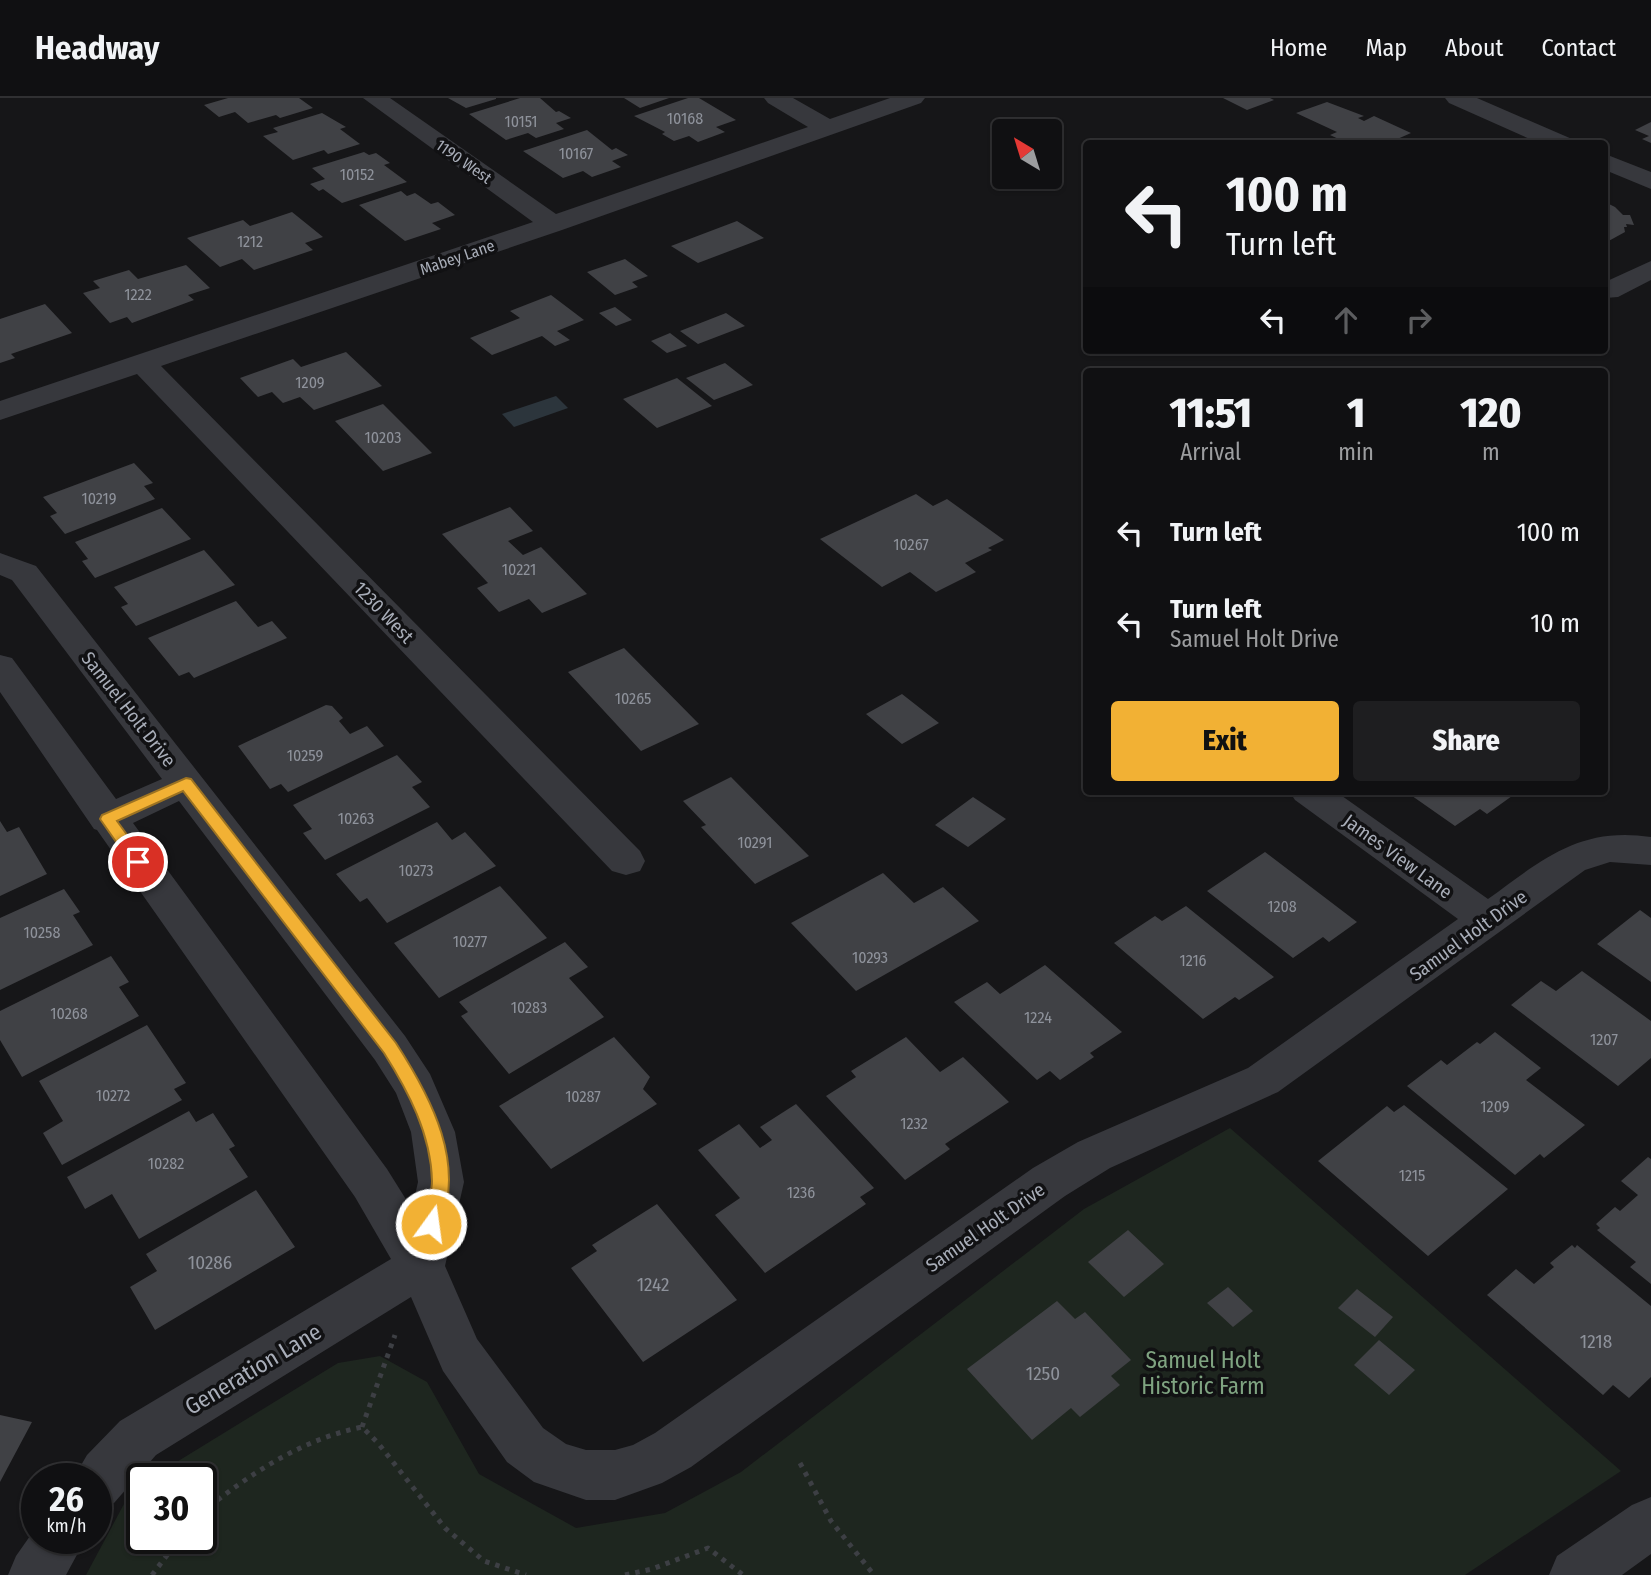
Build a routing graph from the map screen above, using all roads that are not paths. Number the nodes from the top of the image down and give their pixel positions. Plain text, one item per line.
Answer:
1 (375, 98) edge
2 (776, 98) edge
3 (913, 98) edge
4 (1457, 98) edge
5 (828, 128) junction
6 (1554, 140) edge
7 (1608, 162) edge
8 (1651, 181) edge
9 (553, 224) junction
10 (1651, 269) edge
11 (1608, 291) dead end
12 (142, 363) junction
13 (0, 411) edge
14 (0, 563) edge
15 (0, 666) edge
16 (186, 783) junction
17 (1314, 795) edge
18 (107, 819) junction
19 (1640, 849) edge
20 (626, 861) dead end
21 (1488, 920) junction
22 (421, 1266) junction
23 (112, 1465) edge
24 (1651, 1523) edge
25 (49, 1554) edge
26 (35, 1575) edge
27 (1576, 1575) edge

1 - 9 street, 1190 West
2 - 5 street
3 - 5 street, Mabey Lane
4 - 6 street
5 - 9 street, Mabey Lane
7 - 8 street
9 - 12 street, Mabey Lane
10 - 11 street
12 - 13 street, Mabey Lane
12 - 20 street, 1230 West
14 - 16 street, Samuel Holt Drive
15 - 18 street, Samuel Holt Drive
16 - 18 street
16 - 22 street, Samuel Holt Drive
17 - 21 street, James View Lane
18 - 22 street, Samuel Holt Drive
19 - 21 street, Samuel Holt Drive
21 - 22 street, Samuel Holt Drive
22 - 23 street, Generation Lane
24 - 27 street
25 - 26 street

